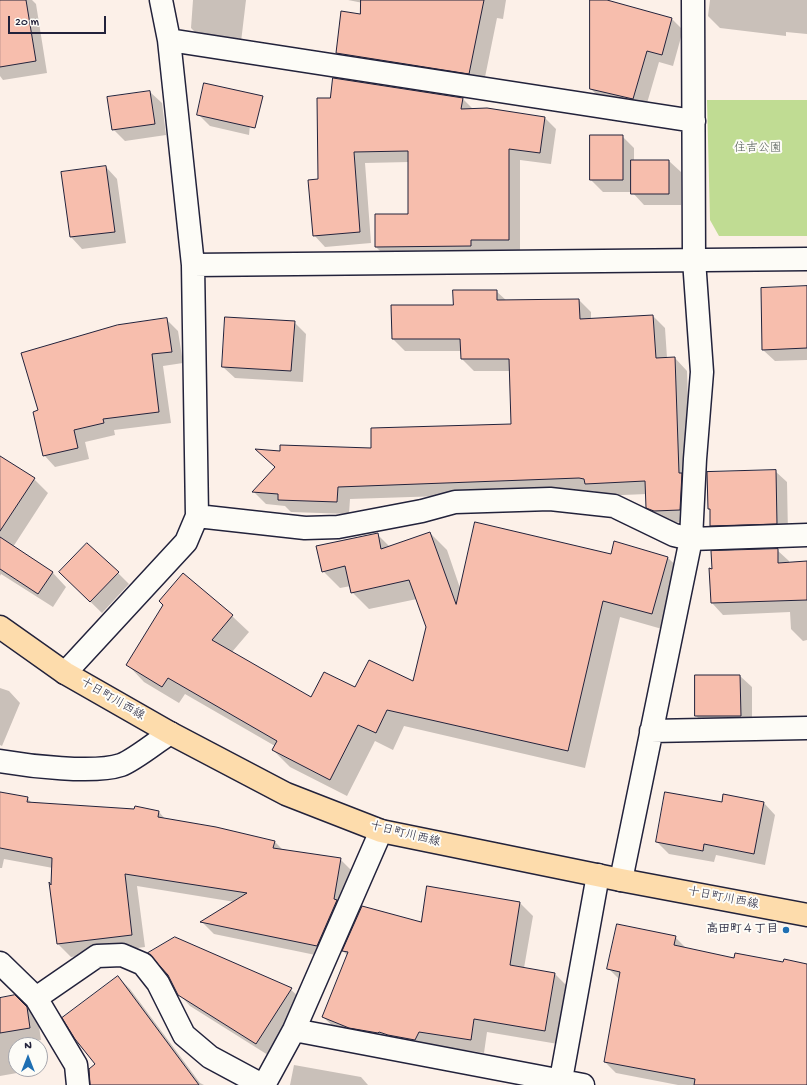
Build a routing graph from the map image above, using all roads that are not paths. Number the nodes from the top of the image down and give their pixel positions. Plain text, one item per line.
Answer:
1 (161, 0) edge
2 (693, 0) edge
3 (169, 40) junction
4 (694, 121) junction
5 (807, 259) edge
6 (694, 260) junction
7 (193, 265) junction
8 (197, 516) junction
9 (807, 535) edge
10 (691, 539) junction
11 (0, 627) edge
12 (64, 672) junction
13 (807, 728) edge
14 (650, 731) junction
15 (170, 733) junction
16 (0, 761) edge
17 (381, 831) junction
18 (598, 875) junction
19 (621, 880) junction
20 (807, 915) edge
21 (0, 963) edge
22 (36, 998) junction
23 (294, 1030) junction
24 (560, 1083) edge
25 (78, 1085) edge
26 (263, 1085) edge
27 (583, 1085) edge

1 - 3 street
2 - 4 street
3 - 4 street
3 - 7 street
4 - 6 street
5 - 6 street
6 - 7 street
6 - 10 street
7 - 8 street
8 - 10 street
8 - 12 street
9 - 10 street
10 - 14 street
11 - 12 main road, 十日町川西線
12 - 15 main road, 十日町川西線
13 - 14 street
14 - 19 street
15 - 16 street
15 - 17 main road, 十日町川西線
17 - 18 main road, 十日町川西線
17 - 23 street
18 - 19 main road, 十日町川西線
18 - 24 street
19 - 20 main road, 十日町川西線
21 - 22 street
22 - 25 street
22 - 26 street
23 - 24 street
23 - 26 street
24 - 27 street

